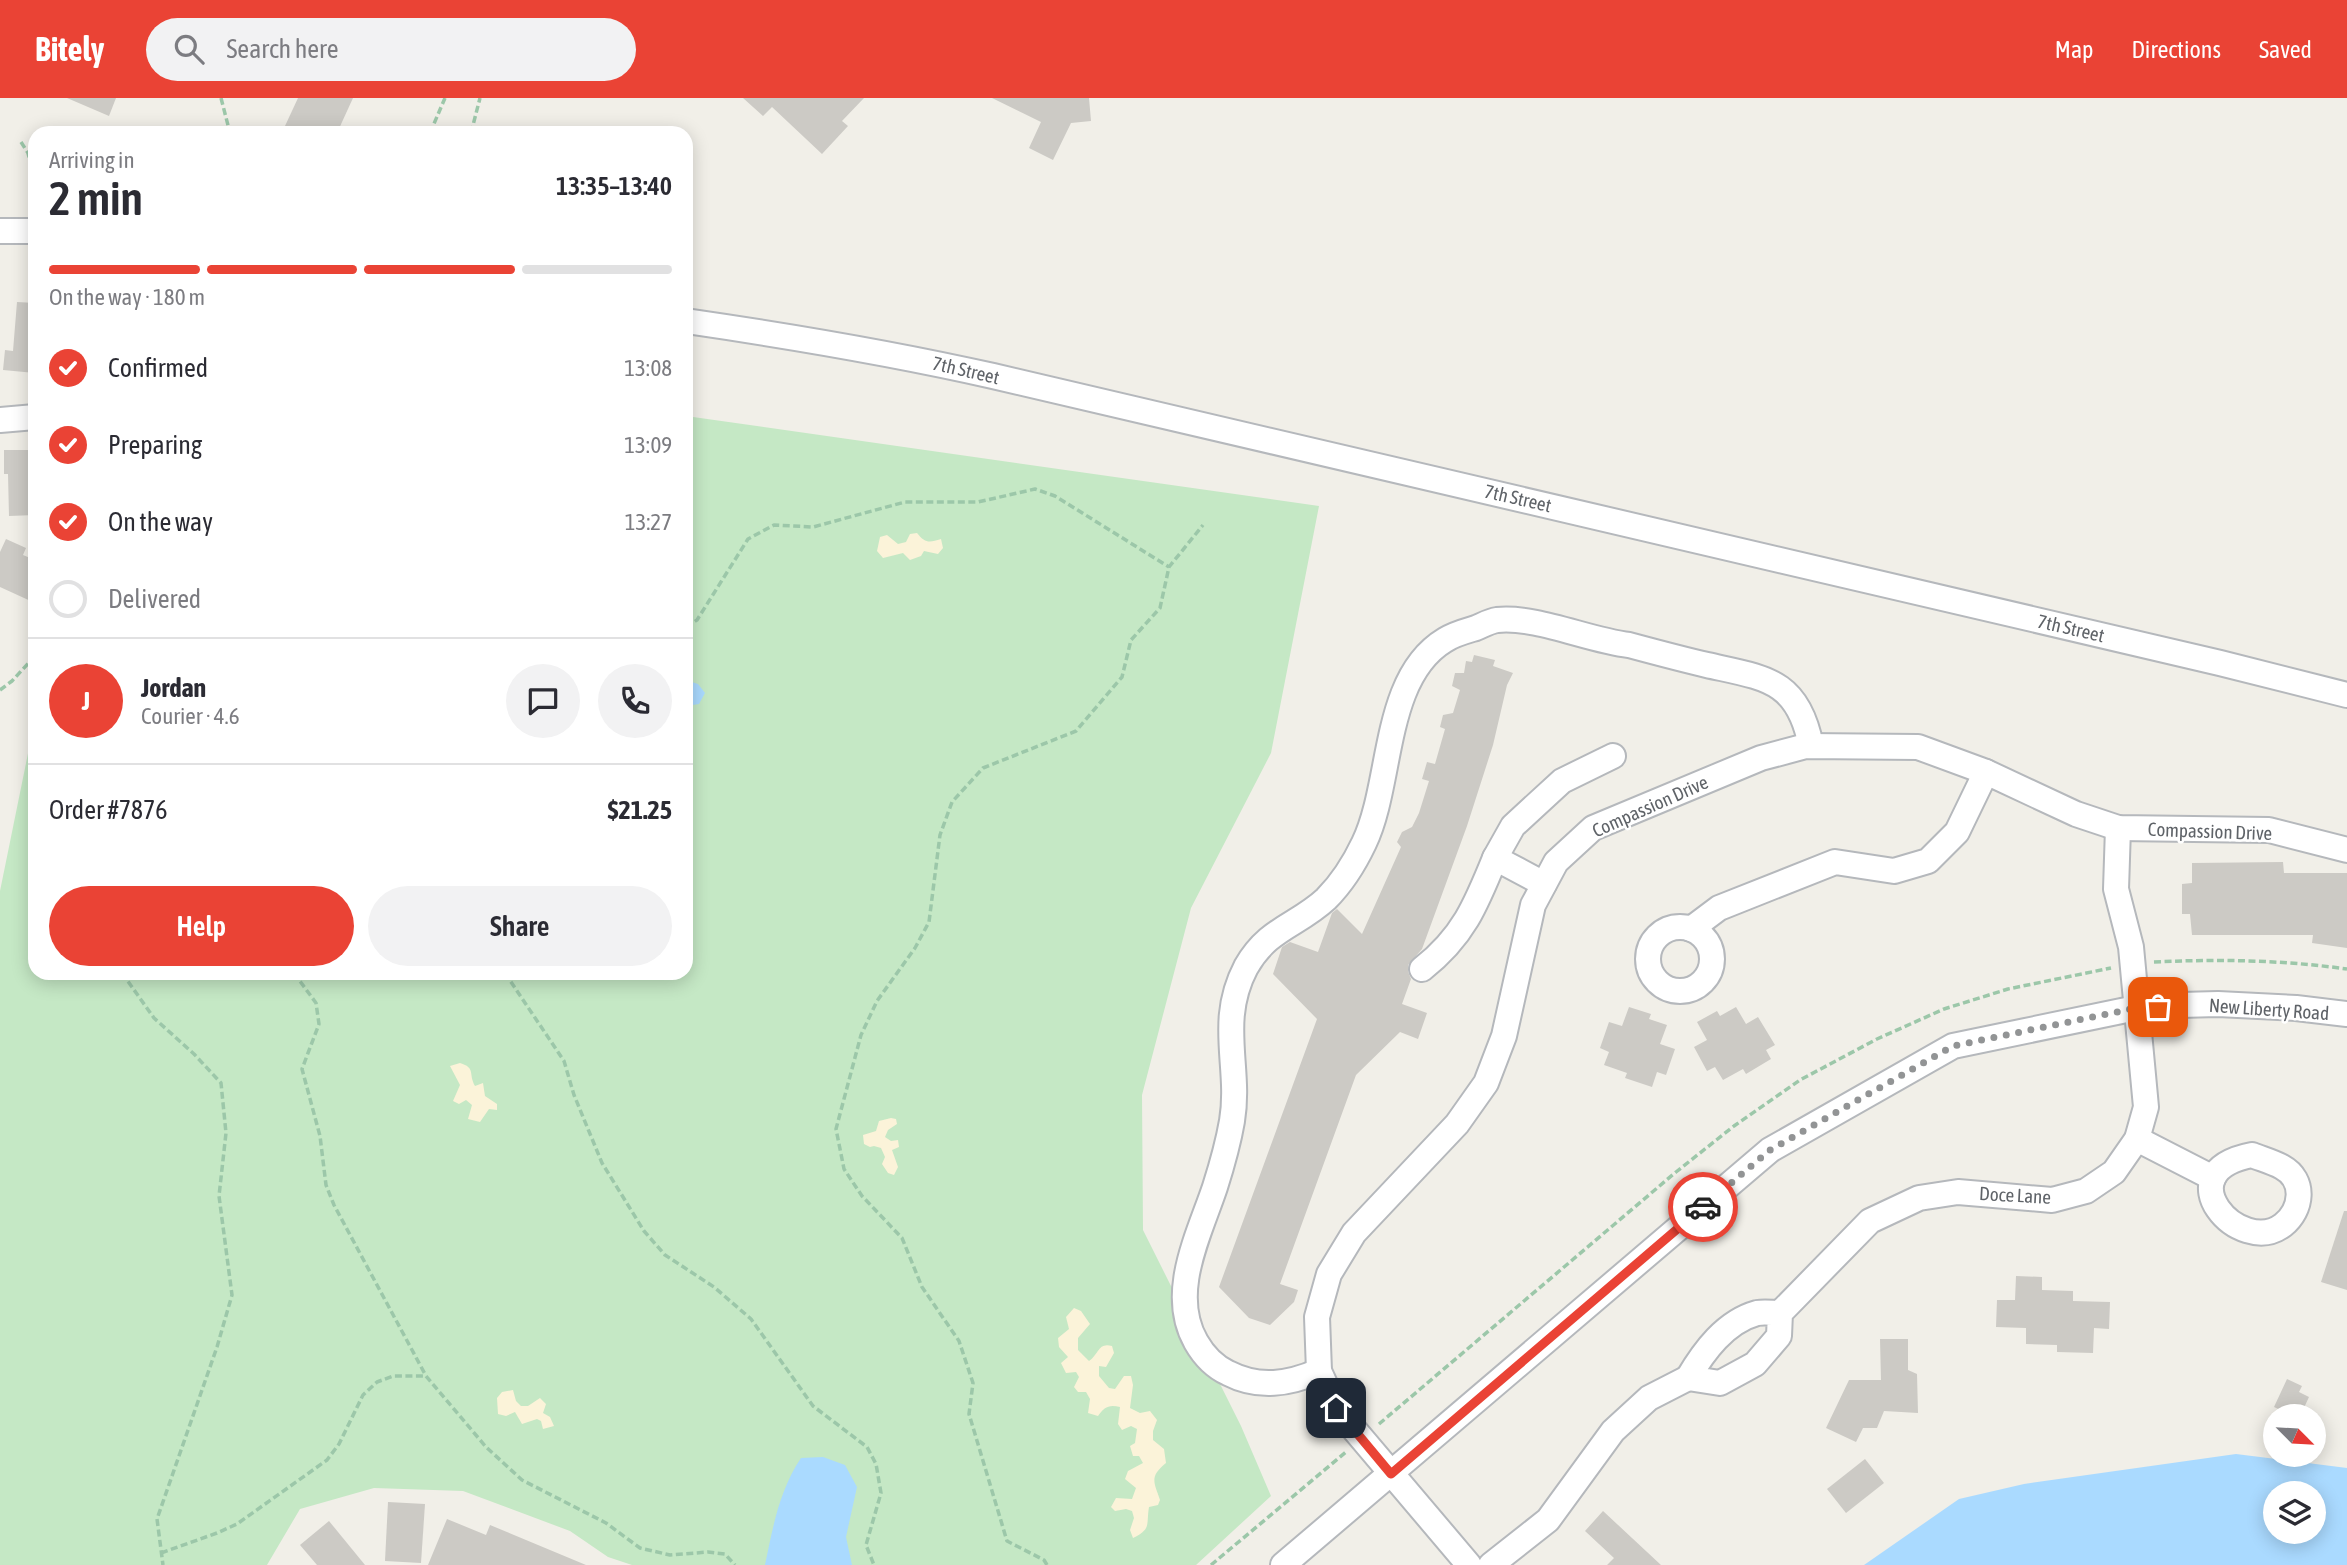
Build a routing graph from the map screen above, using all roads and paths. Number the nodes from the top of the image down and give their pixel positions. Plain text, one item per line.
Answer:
1 (221, 98) edge
2 (445, 98) edge
3 (480, 98) edge
4 (228, 126) edge
5 (433, 126) edge
6 (473, 126) edge
7 (21, 142) dead end
8 (28, 153) edge
9 (0, 231) edge
10 (28, 231) edge
11 (693, 322) edge
12 (28, 418) edge
13 (0, 421) edge
14 (1203, 525) dead end
15 (1169, 567) junction
16 (693, 623) edge
17 (28, 664) edge
18 (0, 690) edge
19 (2347, 695) edge
20 (1811, 746) junction
21 (1612, 756) dead end
22 (1986, 772) junction
23 (2119, 828) junction
24 (2347, 850) edge
25 (1495, 858) junction
26 (1544, 884) junction
27 (1691, 929) dead end
28 (1422, 969) dead end
29 (127, 980) edge
30 (299, 980) edge
31 (510, 980) edge
32 (2136, 1008) junction
33 (2347, 1014) edge
34 (2137, 1139) junction
35 (2213, 1178) dead end
36 (1780, 1312) junction
37 (1320, 1371) junction
38 (426, 1376) junction
39 (1688, 1378) junction
40 (1391, 1474) junction
41 (161, 1553) junction
42 (163, 1565) edge
43 (735, 1565) edge
44 (874, 1565) edge
45 (1047, 1565) edge
46 (1283, 1565) edge
47 (1469, 1565) edge
48 (1491, 1565) edge

1 - 4 path
2 - 5 path
3 - 6 path
7 - 8 path
9 - 10 street
11 - 19 street, 7th Street
12 - 13 street
14 - 15 path
15 - 16 path
15 - 45 path
17 - 18 path
20 - 22 street, Compassion Drive
20 - 26 street, Compassion Drive
20 - 37 street
21 - 25 street
22 - 23 street, Compassion Drive
22 - 27 street
23 - 24 street, Compassion Drive
23 - 32 street, Doce Lane
25 - 26 street
25 - 28 street
26 - 37 street, Compassion Drive
29 - 41 path
30 - 38 path
31 - 44 path
32 - 33 street, New Liberty Road
32 - 34 street, Doce Lane
32 - 40 street, New Liberty Road
34 - 35 street
34 - 36 street, Doce Lane
36 - 39 street
36 - 39 street
37 - 40 street, Compassion Drive
38 - 41 path
38 - 43 path
39 - 48 street
40 - 46 street, New Liberty Road
40 - 47 street, Compassion Drive
41 - 42 path

